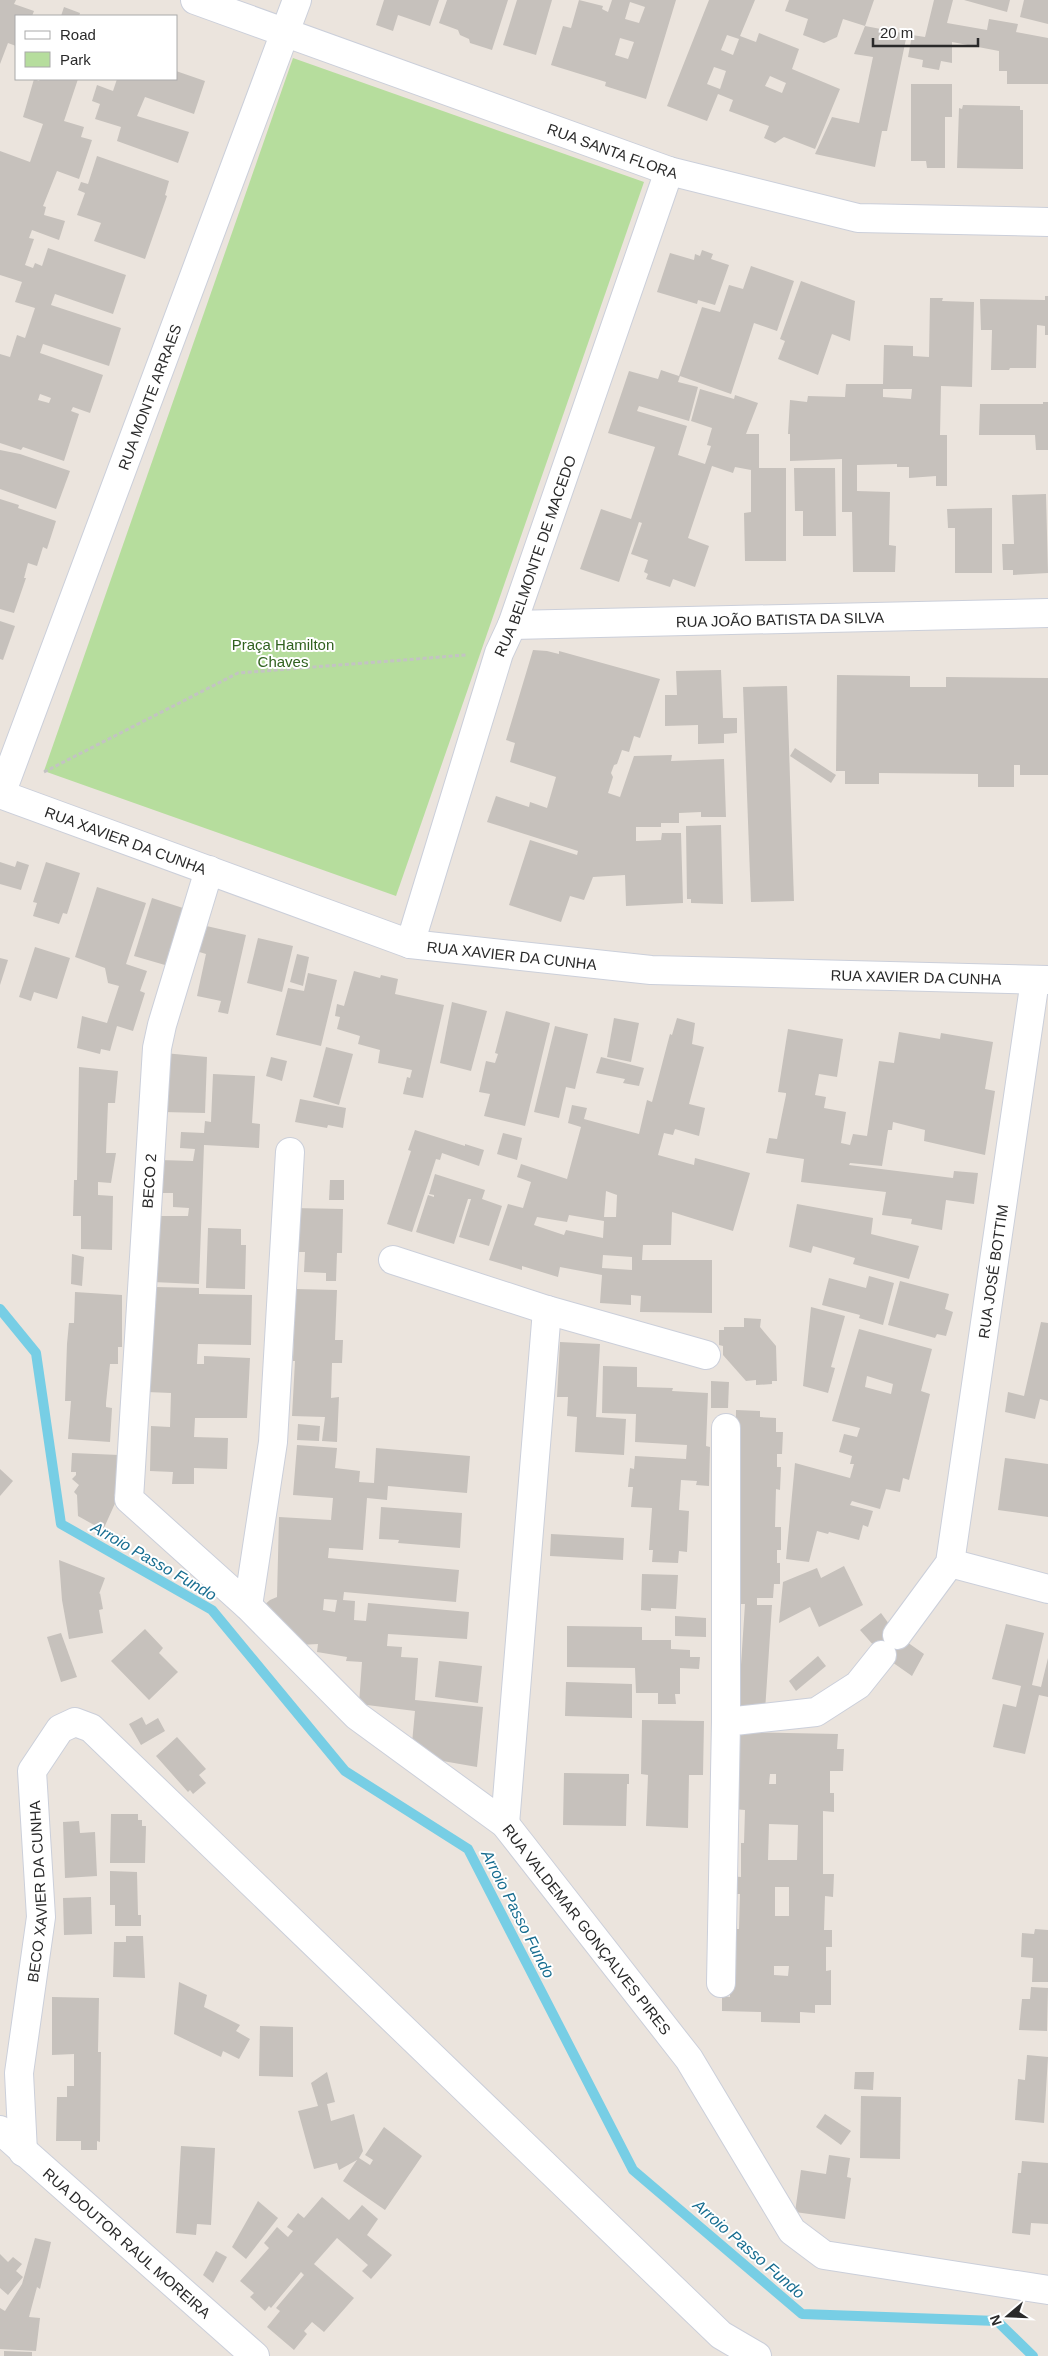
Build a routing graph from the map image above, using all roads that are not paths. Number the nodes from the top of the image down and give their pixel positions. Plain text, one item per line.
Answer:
1 (194, 0) edge
2 (297, 0) edge
3 (286, 32) junction
4 (669, 171) junction
5 (1048, 222) edge
6 (1048, 613) edge
7 (512, 625) junction
8 (0, 794) edge
9 (209, 870) junction
10 (410, 944) junction
11 (1042, 980) edge
12 (290, 1152) dead end
13 (393, 1260) dead end
14 (547, 1310) junction
15 (706, 1355) dead end
16 (726, 1428) dead end
17 (129, 1499) joint
18 (950, 1563) junction
19 (1048, 1589) edge
20 (248, 1606) junction
21 (726, 1722) junction
22 (505, 1824) junction
23 (721, 1983) dead end
24 (0, 2130) edge
25 (22, 2152) junction
26 (1048, 2290) edge
27 (255, 2356) edge
28 (757, 2356) edge

1 - 3 street, RUA SANTA FLORA
2 - 3 street, RUA MONTE ARRAES
3 - 4 street, RUA SANTA FLORA
3 - 8 street, RUA MONTE ARRAES
4 - 5 street, RUA SANTA FLORA
4 - 7 street, RUA BELMONTE DE MACEDO
6 - 7 street, RUA JOÃO BATISTA DA SILVA
7 - 10 street, RUA BELMONTE DE MACEDO
8 - 9 street, RUA XAVIER DA CUNHA
9 - 10 street, RUA XAVIER DA CUNHA
9 - 17 street, BECO 2
10 - 11 street, RUA XAVIER DA CUNHA
11 - 18 street, RUA JOSÉ BOTTIM
12 - 20 street
13 - 14 street
14 - 15 street
14 - 22 street
16 - 21 street
17 - 20 street, RUA VALDEMAR GONÇALVES PIRES
18 - 19 street
18 - 21 street
20 - 22 street, RUA VALDEMAR GONÇALVES PIRES
21 - 23 street
22 - 26 street, RUA VALDEMAR GONÇALVES PIRES
24 - 25 street, RUA DOUTOR RAUL MOREIRA
25 - 27 street, RUA DOUTOR RAUL MOREIRA
25 - 28 street, BECO XAVIER DA CUNHA

